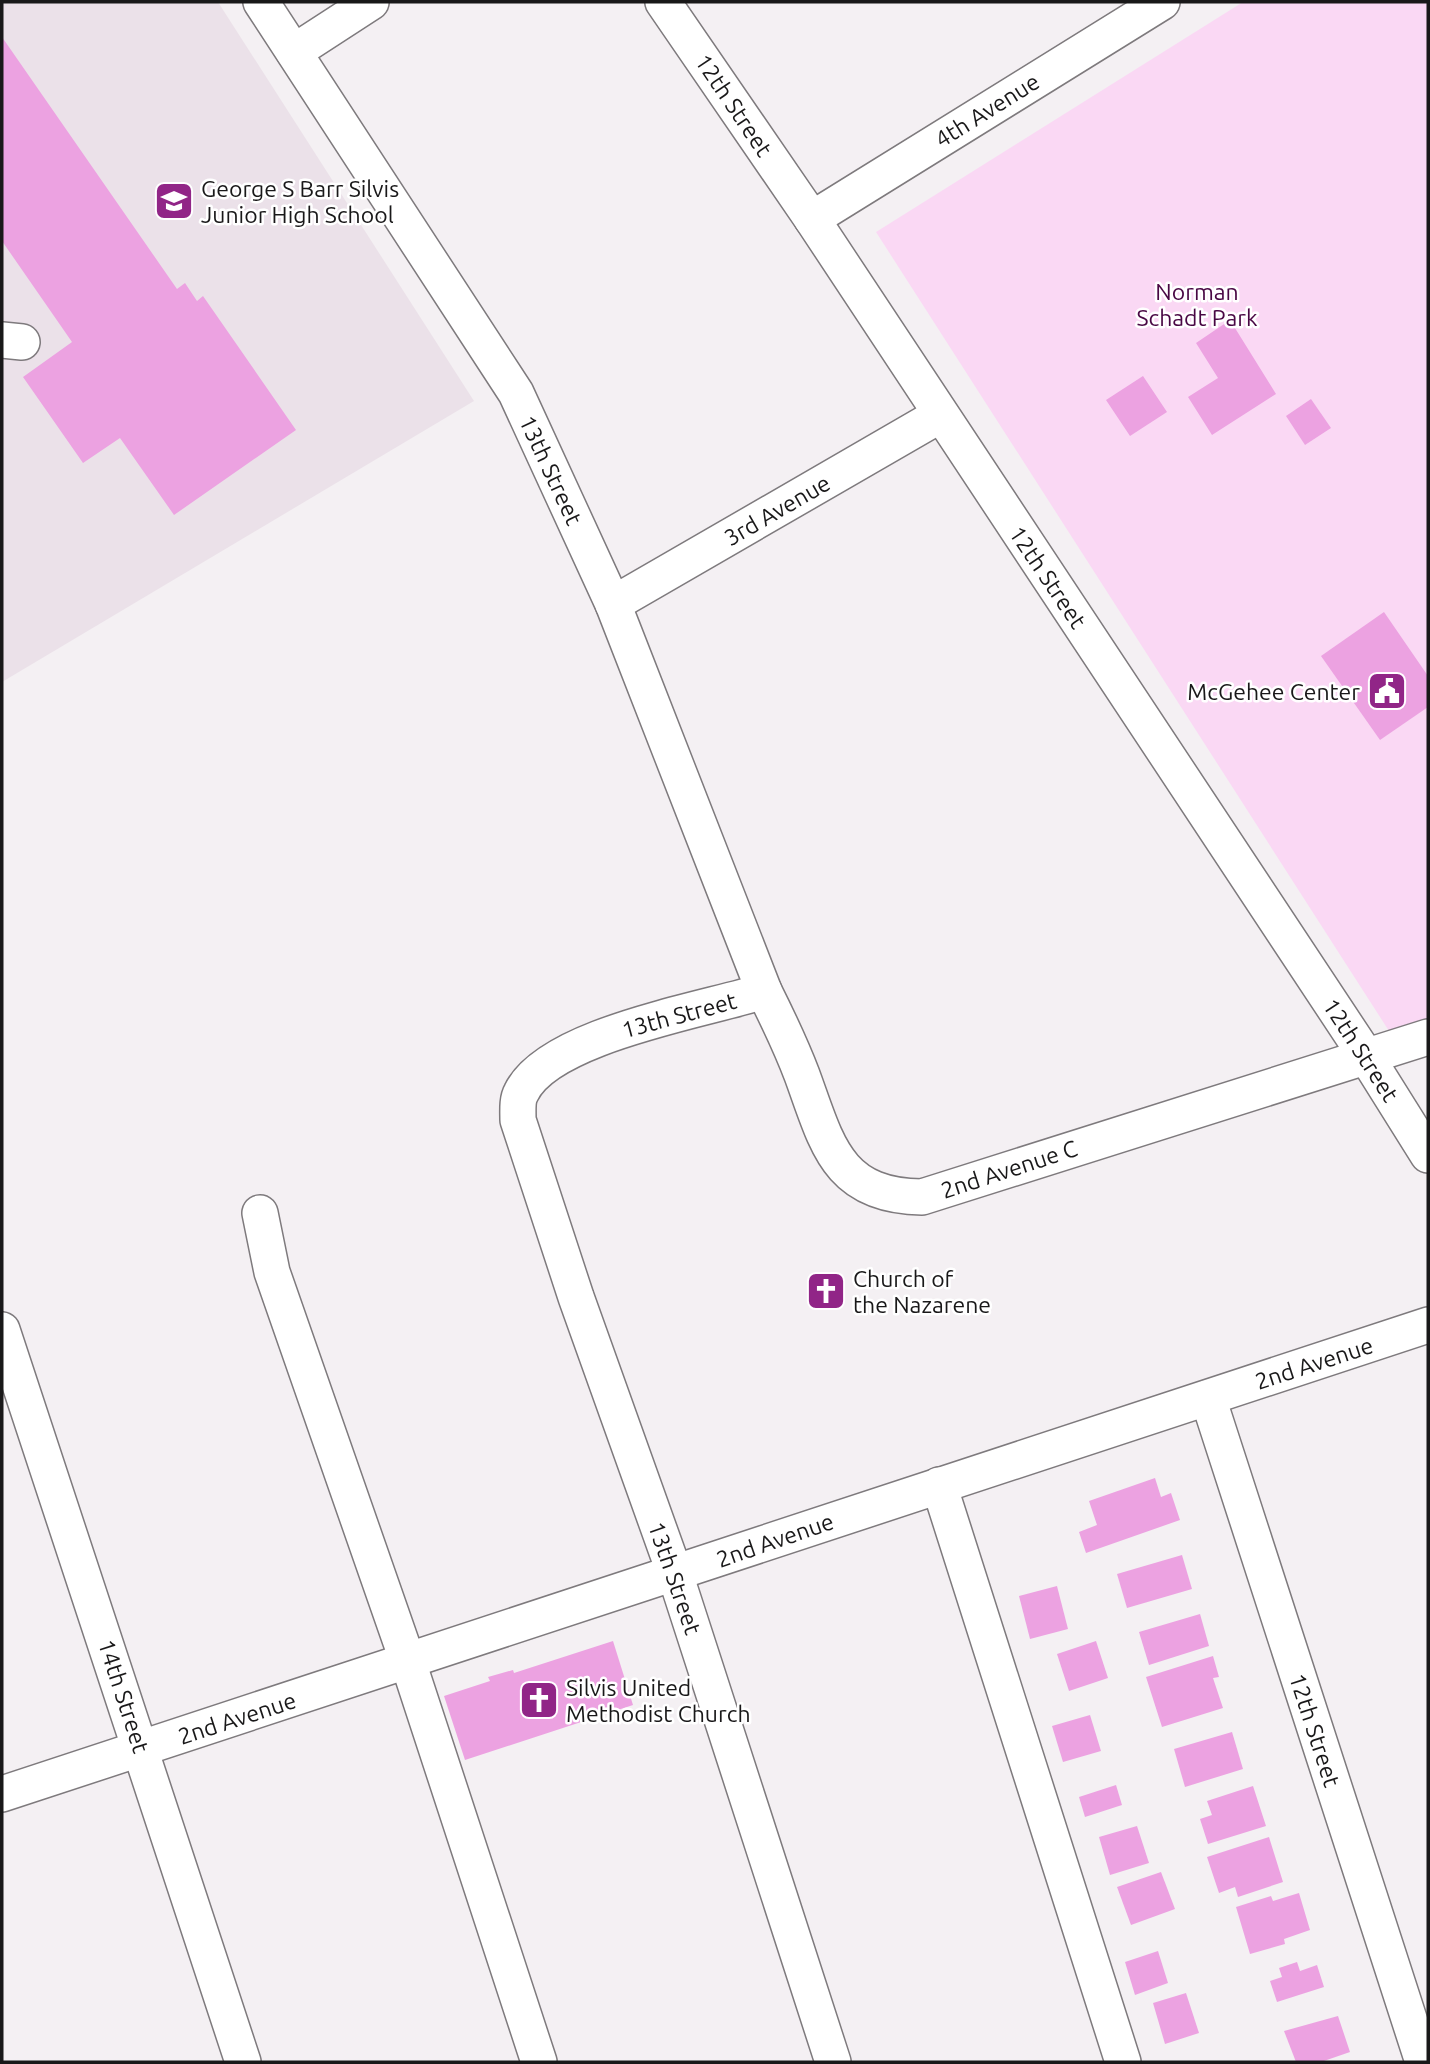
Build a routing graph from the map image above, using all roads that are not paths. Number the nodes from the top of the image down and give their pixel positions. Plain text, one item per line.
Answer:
1 (261, 2) edge
2 (371, 2) edge
3 (663, 2) edge
4 (1162, 2) edge
5 (294, 52) junction
6 (812, 219) junction
7 (940, 415) junction
8 (613, 604) junction
9 (764, 991) junction
10 (1428, 1037) edge
11 (1366, 1056) junction
12 (1428, 1155) edge
13 (260, 1213) dead end
14 (1428, 1325) edge
15 (2, 1330) edge
16 (1208, 1398) junction
17 (939, 1485) junction
18 (675, 1574) junction
19 (408, 1662) junction
20 (141, 1749) junction
21 (2, 1794) edge
22 (243, 2062) edge
23 (539, 2062) edge
24 (833, 2062) edge
25 (1123, 2062) edge
26 (1423, 2062) edge

1 - 5 street, 13th Street
2 - 5 street
3 - 6 street, 12th Street
4 - 6 street, 4th Avenue
5 - 8 street, 13th Street
6 - 7 street, 12th Street
7 - 8 street, 3rd Avenue
7 - 11 street, 12th Street
8 - 9 street, 13th Street
9 - 11 street, 2nd Avenue C
9 - 18 street, 13th Street
10 - 11 street, 2nd Avenue C
11 - 12 street, 12th Street
13 - 19 street
14 - 16 street, 2nd Avenue
15 - 20 street, 14th Street
16 - 17 street, 2nd Avenue
16 - 26 street, 12th Street
17 - 18 street, 2nd Avenue
17 - 25 street
18 - 19 street, 2nd Avenue
18 - 24 street, 13th Street
19 - 20 street, 2nd Avenue
19 - 23 street
20 - 21 street, 2nd Avenue
20 - 22 street, 14th Street

